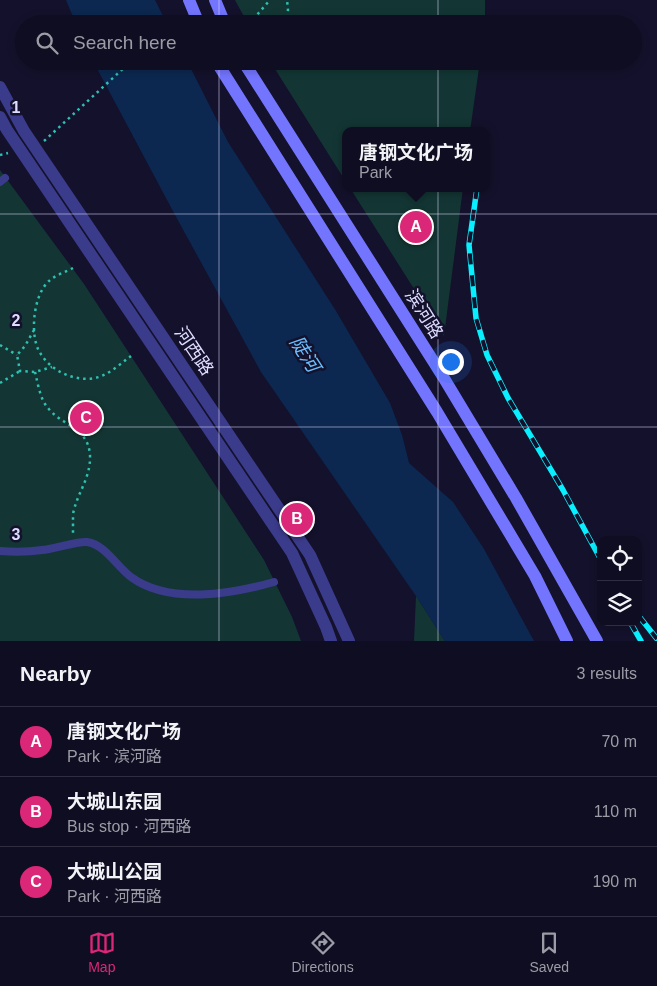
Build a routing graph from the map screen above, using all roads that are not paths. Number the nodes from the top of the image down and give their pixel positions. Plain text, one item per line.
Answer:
1 (189, 0) edge
2 (215, 0) edge
3 (195, 15) edge
4 (221, 15) edge
5 (222, 70) edge
6 (249, 70) edge
7 (0, 87) edge
8 (0, 117) edge
9 (0, 551) edge
10 (274, 582) dead end
11 (331, 641) edge
12 (349, 641) edge
13 (567, 641) edge
14 (597, 641) edge

1 - 3 main road
2 - 4 main road
5 - 13 main road
6 - 14 main road, 滨河路
7 - 12 street, 河西路
8 - 11 street, 河西路
9 - 10 lane

